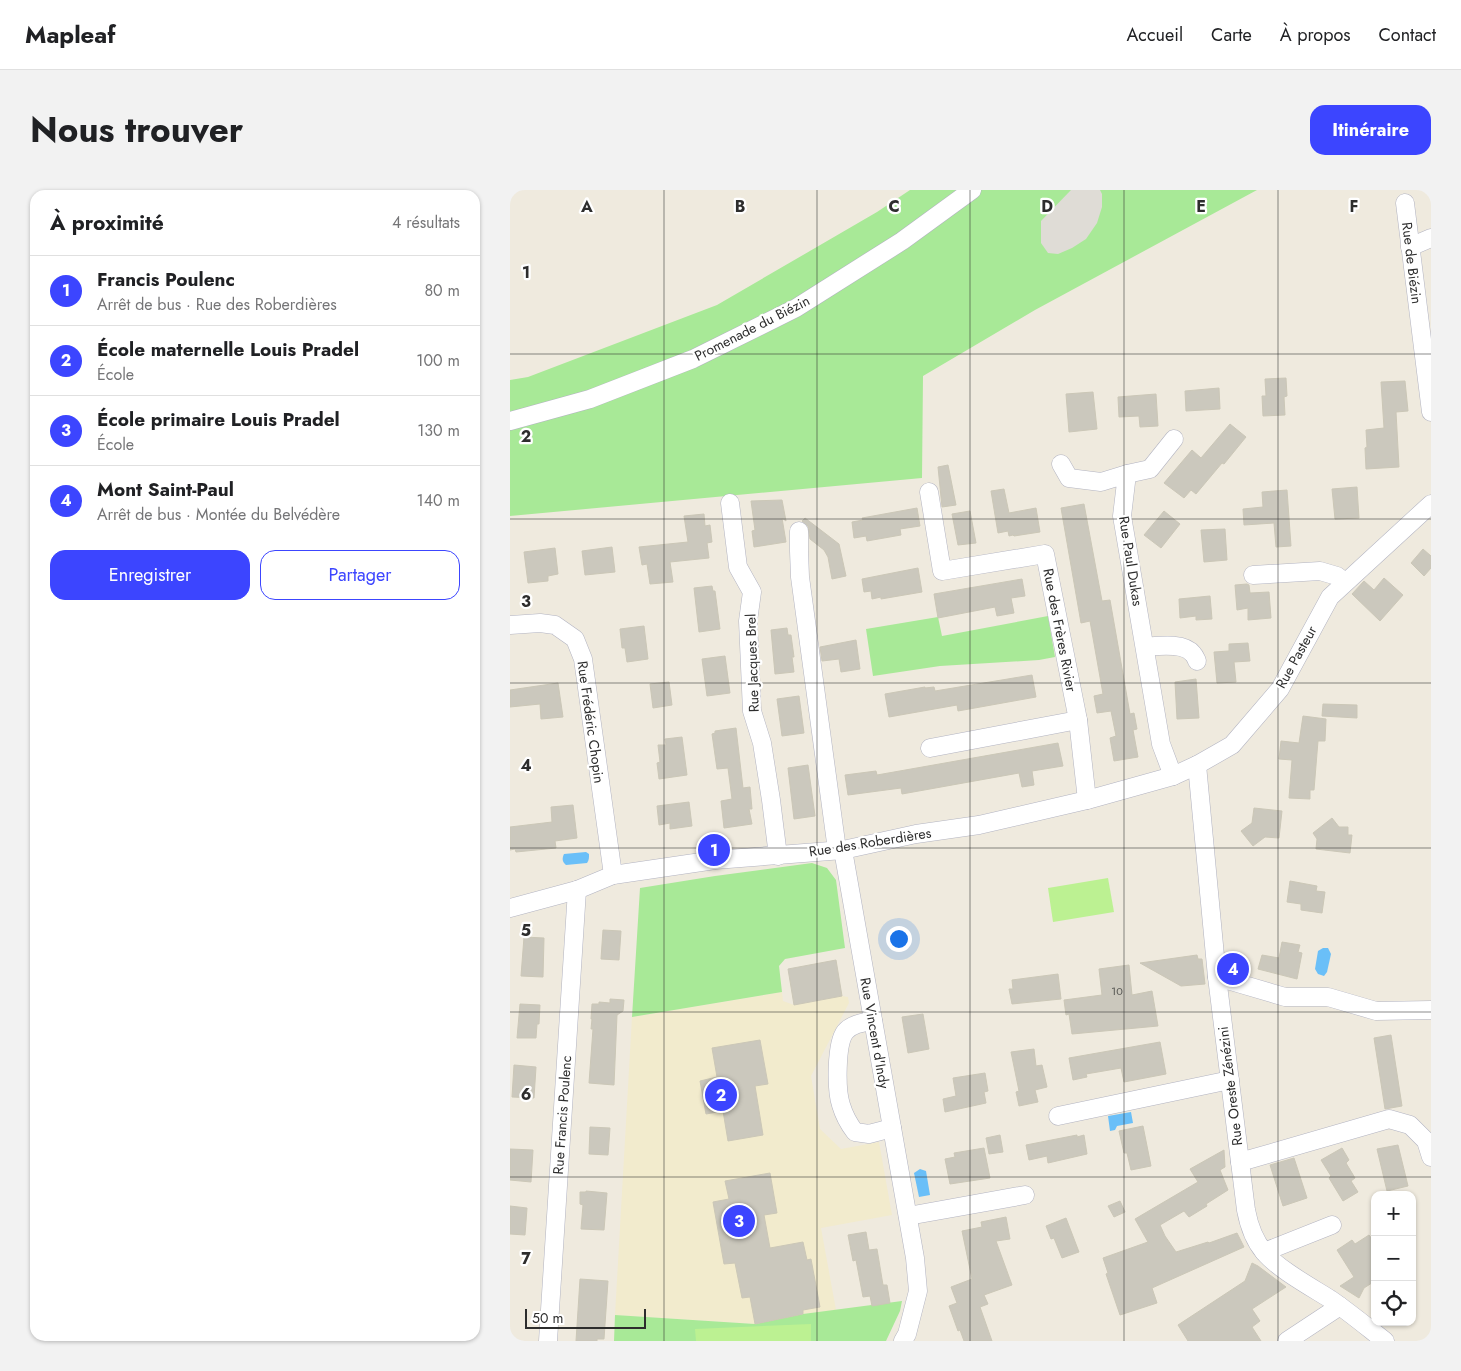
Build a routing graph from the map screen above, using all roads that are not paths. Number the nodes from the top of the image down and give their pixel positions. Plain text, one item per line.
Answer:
1 (972, 190) edge
2 (1405, 203) dead end
3 (1431, 238) edge
4 (1410, 247) junction
5 (1431, 412) edge
6 (510, 421) edge
7 (1174, 439) dead end
8 (1061, 464) dead end
9 (1127, 474) junction
10 (928, 492) dead end
11 (730, 503) dead end
12 (1431, 504) edge
13 (799, 531) dead end
14 (1254, 575) dead end
15 (1346, 582) junction
16 (510, 625) edge
17 (1145, 647) junction
18 (1197, 661) dead end
19 (1078, 720) junction
20 (930, 748) dead end
21 (1197, 765) junction
22 (1173, 776) junction
23 (1087, 800) junction
24 (840, 850) junction
25 (778, 856) junction
26 (613, 875) junction
27 (577, 890) junction
28 (510, 908) edge
29 (1217, 977) junction
30 (1431, 1010) edge
31 (873, 1021) junction
32 (1230, 1080) junction
33 (1058, 1116) dead end
34 (892, 1128) junction
35 (1431, 1157) edge
36 (1240, 1162) junction
37 (1024, 1195) dead end
38 (908, 1216) junction
39 (1332, 1225) dead end
40 (1264, 1252) junction
41 (1340, 1306) junction
42 (548, 1341) edge
43 (903, 1341) edge
44 (1287, 1341) edge
45 (1385, 1341) edge

1 - 6 street, Promenade du Biézin
2 - 4 street, Rue de Biézin
3 - 4 street
4 - 5 street, Rue de Biézin
7 - 9 street
8 - 9 street
9 - 17 street, Rue Paul Dukas
10 - 19 street, Rue des Frères Rivier
11 - 25 street, Rue Jacques Brel
12 - 15 street, Rue Pasteur
13 - 24 street, Rue Vincent d'Indy
14 - 15 street
15 - 21 street, Rue Pasteur
16 - 26 street, Rue Frédéric Chopin
17 - 18 street
17 - 22 street, Rue Paul Dukas
19 - 20 street
19 - 23 street, Rue des Frères Rivier
21 - 22 street, Rue des Roberdières
21 - 29 street, Rue Oreste Zénézini
22 - 23 street, Rue des Roberdières
23 - 24 street, Rue des Roberdières
24 - 25 street, Rue des Roberdières
24 - 31 street, Rue Vincent d'Indy
25 - 26 street, Rue des Roberdières
26 - 27 street, Rue des Roberdières
27 - 28 street, Rue des Roberdières
27 - 42 street, Rue Francis Poulenc
29 - 30 street
29 - 32 street, Rue Oreste Zénézini
31 - 34 street, Rue Vincent d'Indy
31 - 34 street
32 - 33 street
32 - 36 street, Rue Oreste Zénézini
34 - 38 street, Rue Vincent d'Indy
35 - 36 street
36 - 40 street, Rue Oreste Zénézini
37 - 38 street
38 - 43 street, Rue Vincent d'Indy
39 - 40 street
40 - 41 street, Rue Oreste Zénézini
41 - 44 street
41 - 45 street, Rue Oreste Zénézini

